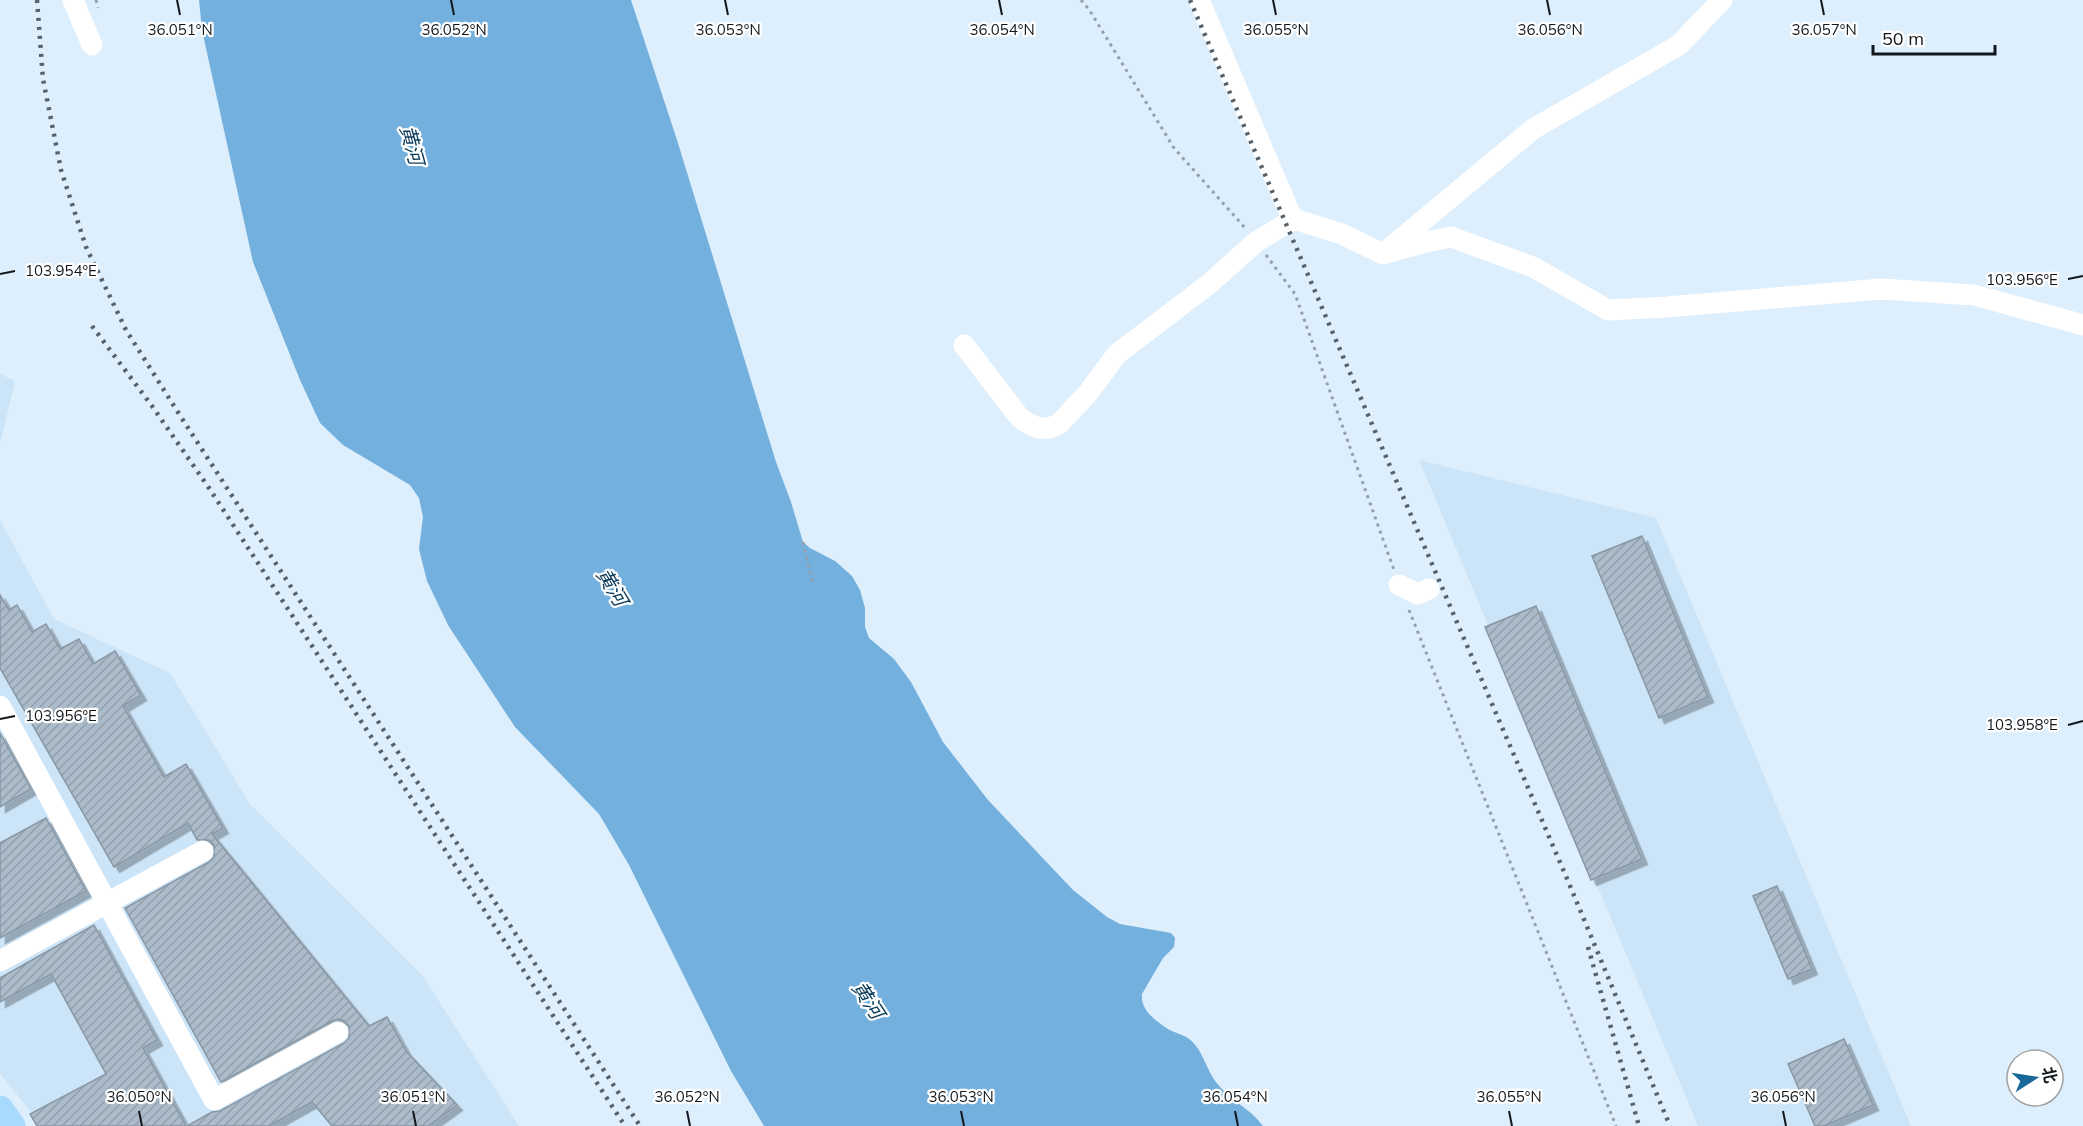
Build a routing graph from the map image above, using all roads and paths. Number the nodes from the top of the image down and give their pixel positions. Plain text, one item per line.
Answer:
1 (73, 0) edge
2 (1081, 0) edge
3 (1199, 0) edge
4 (1722, 0) edge
5 (92, 45) dead end
6 (1294, 219) junction
7 (1256, 242) junction
8 (1383, 254) junction
9 (2083, 326) edge
10 (964, 345) dead end
11 (803, 542) dead end
12 (813, 585) dead end
13 (1399, 585) junction
14 (1429, 589) dead end
15 (0, 706) edge
16 (203, 851) dead end
17 (107, 903) junction
18 (0, 961) edge
19 (338, 1032) dead end
20 (1616, 1126) edge

1 - 5 lane
2 - 7 path
3 - 6 lane
4 - 8 lane
6 - 7 lane
6 - 8 lane
7 - 10 lane
7 - 13 path
8 - 9 lane
11 - 12 path
13 - 14 lane
13 - 20 path
15 - 17 lane
16 - 17 lane
17 - 18 lane
17 - 19 lane

